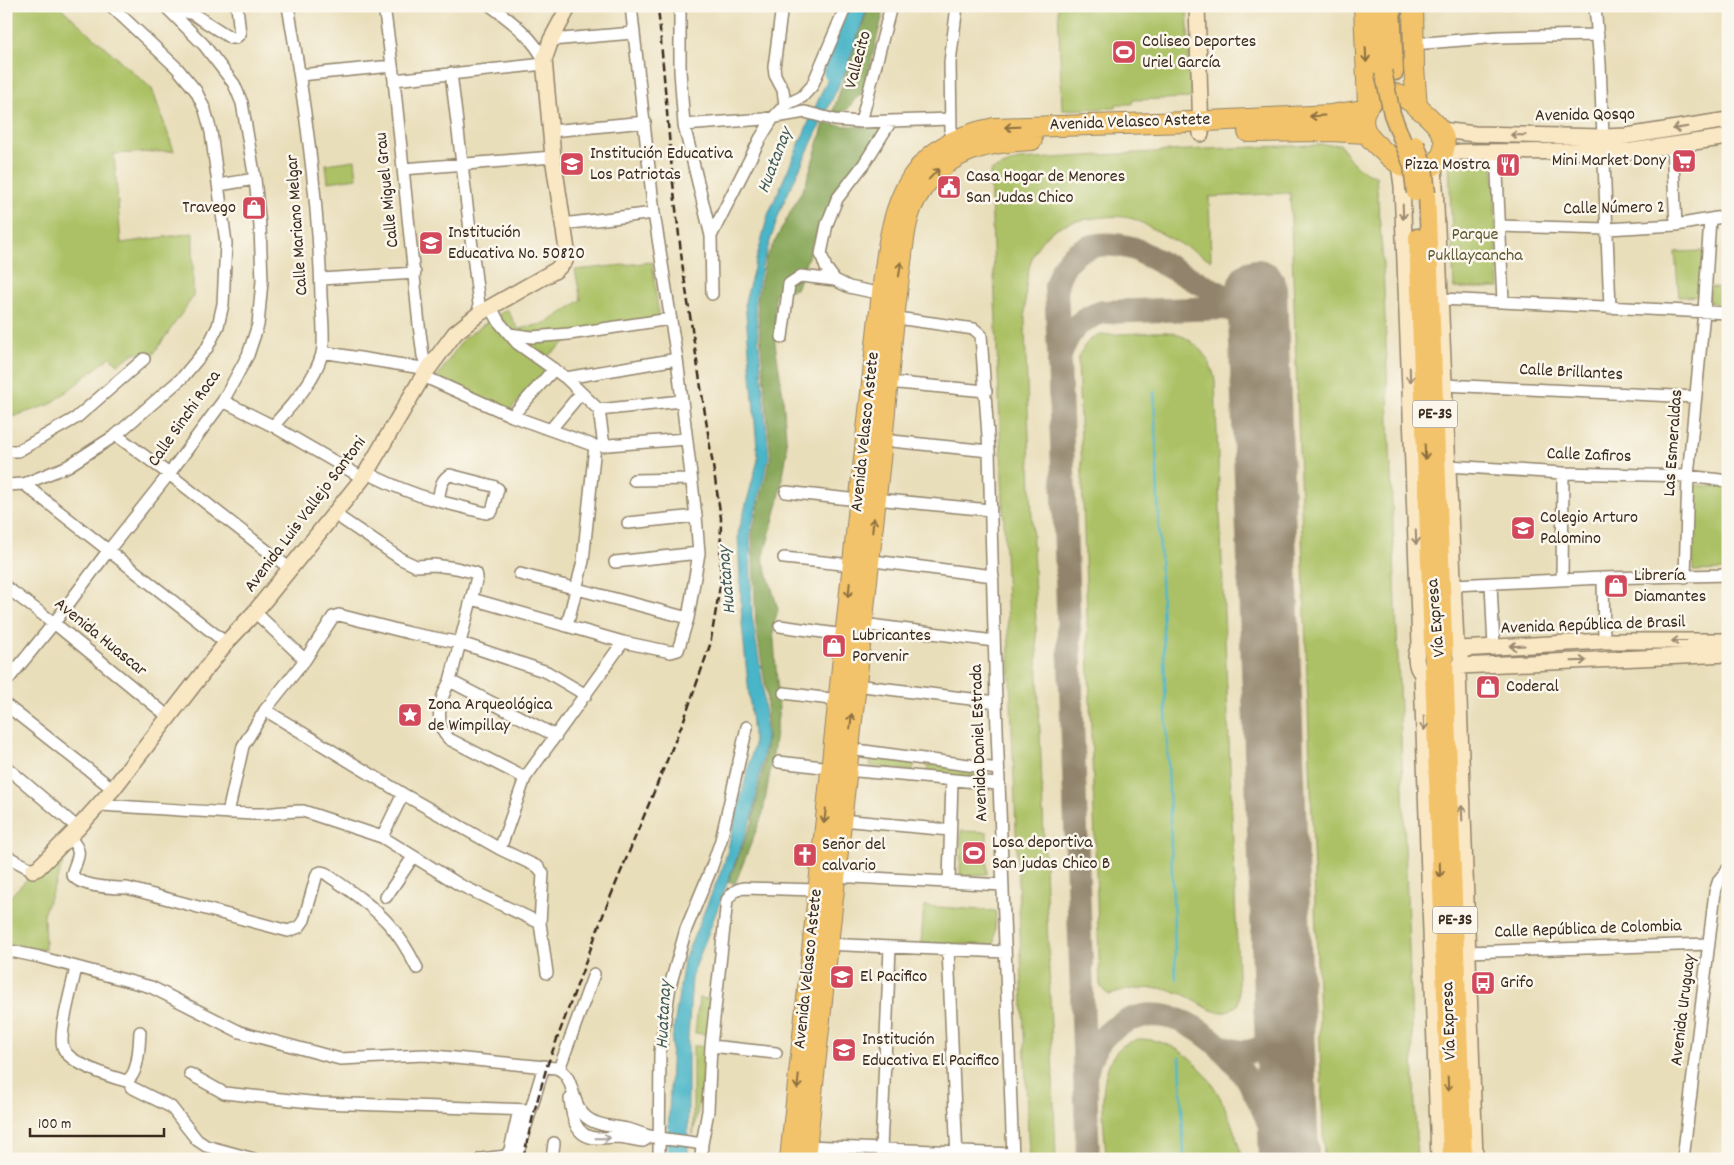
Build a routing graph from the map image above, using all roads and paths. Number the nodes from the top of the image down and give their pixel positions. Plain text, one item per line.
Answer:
1 (111, 6) edge
2 (236, 6) edge
3 (288, 6) edge
4 (384, 6) edge
5 (491, 6) edge
6 (569, 6) edge
7 (631, 6) edge
8 (680, 6) edge
9 (782, 6) edge
10 (846, 6) edge
11 (891, 6) edge
12 (957, 6) edge
13 (1197, 6) edge
14 (1364, 6) edge
15 (1381, 6) edge
16 (1392, 6) edge
17 (1413, 6) edge
18 (1595, 6) edge
19 (170, 10) edge
20 (633, 33) junction
21 (1598, 35) junction
22 (551, 40) junction
23 (1414, 44) junction
24 (544, 62) junction
25 (392, 66) junction
26 (1389, 72) junction
27 (451, 73) junction
28 (300, 76) junction
29 (394, 80) junction
30 (785, 105) junction
31 (1367, 107) junction
32 (1417, 107) junction
33 (773, 118) junction
34 (950, 118) junction
35 (1728, 120) edge
36 (891, 121) junction
37 (645, 122) junction
38 (861, 122) junction
39 (684, 125) junction
40 (1201, 128) junction
41 (1441, 130) junction
42 (551, 131) junction
43 (1366, 133) junction
44 (1728, 137) edge
45 (1604, 145) junction
46 (1672, 146) junction
47 (950, 151) junction
48 (1496, 152) junction
49 (554, 156) junction
50 (1438, 159) junction
51 (462, 164) junction
52 (1399, 164) junction
53 (403, 169) junction
54 (255, 179) junction
55 (219, 185) junction
56 (654, 213) junction
57 (1728, 216) edge
58 (1710, 219) junction
59 (562, 224) junction
60 (1676, 225) junction
61 (1499, 226) junction
62 (1607, 229) junction
63 (711, 236) junction
64 (415, 273) junction
65 (321, 279) junction
66 (836, 280) junction
67 (712, 294) dead end
68 (882, 294) junction
69 (1440, 299) junction
70 (1503, 301) junction
71 (1610, 308) junction
72 (485, 310) junction
73 (1704, 312) junction
74 (1728, 313) edge
75 (886, 316) junction
76 (670, 319) junction
77 (508, 334) junction
78 (782, 337) dead end
79 (322, 352) junction
80 (144, 359) dead end
81 (677, 359) junction
82 (554, 369) junction
83 (426, 372) junction
84 (566, 378) junction
85 (887, 382) junction
86 (1444, 385) junction
87 (986, 391) junction
88 (581, 393) junction
89 (1695, 397) junction
90 (223, 401) junction
91 (681, 401) junction
92 (599, 410) junction
93 (512, 416) junction
94 (273, 426) junction
95 (550, 429) junction
96 (116, 435) junction
97 (686, 439) junction
98 (882, 440) junction
99 (600, 446) junction
100 (6, 451) edge
101 (989, 451) junction
102 (1448, 466) junction
103 (1563, 473) junction
104 (169, 474) junction
105 (365, 475) junction
106 (1688, 476) junction
107 (692, 479) junction
108 (634, 480) dead end
109 (1728, 481) edge
110 (24, 484) junction
111 (6, 485) edge
112 (786, 492) dead end
113 (867, 500) junction
114 (438, 501) junction
115 (990, 510) junction
116 (333, 513) junction
117 (696, 516) junction
118 (628, 523) dead end
119 (108, 551) junction
120 (699, 554) junction
121 (784, 558) dead end
122 (858, 561) junction
123 (615, 562) dead end
124 (289, 568) junction
125 (520, 574) dead end
126 (1728, 575) edge
127 (993, 576) junction
128 (1685, 576) junction
129 (1603, 578) junction
130 (1562, 580) junction
131 (1491, 584) junction
132 (1454, 585) junction
133 (6, 587) edge
134 (576, 588) junction
135 (472, 599) junction
136 (255, 612) junction
137 (688, 618) junction
138 (54, 623) junction
139 (862, 624) junction
140 (567, 626) junction
141 (780, 626) dead end
142 (844, 635) junction
143 (994, 641) junction
144 (1612, 641) junction
145 (1728, 641) edge
146 (623, 642) junction
147 (1442, 642) junction
148 (226, 643) junction
149 (461, 643) junction
150 (1494, 648) junction
151 (1728, 654) edge
152 (1620, 659) junction
153 (305, 660) junction
154 (1444, 675) junction
155 (450, 681) junction
156 (6, 682) edge
157 (855, 685) junction
158 (784, 693) dead end
159 (586, 695) junction
160 (838, 700) junction
161 (996, 702) junction
162 (6, 705) edge
163 (265, 710) junction
164 (170, 718) junction
165 (747, 727) dead end
166 (556, 736) junction
167 (848, 749) junction
168 (779, 762) dead end
169 (838, 768) junction
170 (7, 769) edge
171 (998, 769) junction
172 (525, 778) junction
173 (952, 780) junction
174 (998, 784) junction
175 (113, 789) junction
176 (403, 794) junction
177 (99, 805) junction
178 (228, 813) junction
179 (841, 820) junction
180 (950, 830) junction
181 (73, 833) junction
182 (382, 837) junction
183 (500, 849) junction
184 (6, 856) edge
185 (413, 857) junction
186 (1728, 869) edge
187 (34, 870) joint
188 (834, 876) junction
189 (949, 882) junction
190 (1003, 885) junction
191 (817, 890) junction
192 (1447, 892) junction
193 (386, 897) dead end
194 (1466, 919) junction
195 (1430, 921) junction
196 (540, 923) junction
197 (820, 943) junction
198 (1709, 944) junction
199 (890, 948) junction
200 (6, 950) edge
201 (948, 950) junction
202 (1005, 952) junction
203 (1467, 952) junction
204 (76, 967) junction
205 (417, 968) dead end
206 (547, 974) dead end
207 (594, 974) dead end
208 (1469, 1015) junction
209 (1433, 1017) junction
210 (140, 1032) dead end
211 (711, 1046) junction
212 (1453, 1048) junction
213 (776, 1053) dead end
214 (544, 1066) junction
215 (563, 1072) junction
216 (190, 1074) dead end
217 (131, 1087) dead end
218 (525, 1110) junction
219 (658, 1137) junction
220 (554, 1143) dead end
221 (699, 1143) junction
222 (882, 1149) junction
223 (806, 1152) edge
224 (957, 1155) edge
225 (1013, 1156) edge
226 (254, 1159) edge
227 (481, 1159) edge
228 (516, 1159) edge
229 (552, 1159) edge
230 (659, 1159) edge
231 (701, 1159) edge
232 (790, 1159) edge
233 (1439, 1159) edge
234 (1451, 1159) edge
235 (1464, 1159) edge
236 (1475, 1159) edge
237 (1684, 1159) edge

1 - 55 street
2 - 19 street
3 - 28 street, Calle Mariano Melgar
4 - 25 street, Calle Miguel Grau
5 - 24 street
6 - 22 street, Avenida Luis Vallejo Santoni
7 - 20 street
8 - 39 street
9 - 30 street
10 - 30 street
11 - 38 street, Vallecito
12 - 34 street
13 - 40 street
14 -> 31 highway
15 - 26 main road, PE-3S
16 - 26 main road, PE-3S
17 - 23 highway
18 - 21 street
19 - 54 street, Calle Sinchi Roca
20 - 22 street
20 - 37 street
21 - 23 street
21 - 45 street
22 - 24 street, Avenida Luis Vallejo Santoni
23 - 32 highway
24 - 27 street
24 - 42 street, Avenida Luis Vallejo Santoni
25 - 28 street
25 - 29 street, Calle Miguel Grau
26 - 147 main road, Vía Expresa / PE-3S, bridge
27 - 29 street
27 - 51 street
28 - 65 street, Calle Mariano Melgar
29 - 53 street, Calle Miguel Grau
30 - 33 street
31 - 32 highway
31 -> 40 highway, Avenida Velasco Astete
31 - 43 highway
32 - 41 highway
33 - 38 street
33 - 39 street
33 - 63 street
34 - 36 street
34 - 47 street
35 -> 45 street, Avenida Qosqo
36 - 38 street
36 - 66 street
37 - 42 street
37 - 56 street
39 - 63 street
40 - 43 highway, Avenida Velasco Astete
40 - 47 highway, Avenida Velasco Astete
45 -> 41 street, Avenida Qosqo
41 - 50 highway
42 - 49 street, Avenida Luis Vallejo Santoni
43 - 52 highway
44 - 46 street, Avenida Qosqo
45 - 46 street, Avenida Qosqo
45 - 48 street, Avenida Qosqo
45 - 62 street
46 - 60 street
47 - 68 highway, Avenida Velasco Astete
75 -> 47 highway, Avenida Velasco Astete
48 - 50 street, Avenida Qosqo
48 - 61 street
49 - 51 street
49 - 59 street, Avenida Luis Vallejo Santoni
50 - 52 highway
50 - 69 street, Vía Expresa / PE-3S
51 - 53 street
51 - 72 street
52 -> 147 street, Vía Expresa / PE-3S
53 - 64 street, Calle Miguel Grau
54 - 55 street
54 - 90 street, Calle Sinchi Roca
55 - 96 street
56 - 59 street
56 - 76 street
57 - 58 street, Calle Número 2
58 - 60 street, Calle Número 2
58 - 73 street, Las Esmeraldas
59 - 72 street, Avenida Luis Vallejo Santoni
60 - 62 street, Calle Número 2
61 - 62 street, Calle Número 2
61 - 70 street
62 - 71 street
63 - 67 street
64 - 65 street
64 - 83 street, Calle Miguel Grau
65 - 79 street, Calle Mariano Melgar
66 - 68 street
66 - 78 street
68 - 75 highway, Avenida Velasco Astete
69 - 70 street
69 - 86 street, Vía Expresa / PE-3S
70 - 71 street
71 - 73 street
72 - 77 street
72 - 83 street, Avenida Luis Vallejo Santoni
73 - 74 street
73 - 89 street, Las Esmeraldas
75 - 85 highway, Avenida Velasco Astete
75 - 87 street, Avenida Daniel Estrada
75 - 113 highway, Avenida Velasco Astete
76 - 77 street
76 - 81 street
77 - 82 street
79 - 83 street
79 - 94 street, Calle Mariano Melgar
80 - 100 street
81 - 84 street
81 - 91 street
82 - 84 street
82 - 93 street
83 - 93 street
83 - 105 street, Avenida Luis Vallejo Santoni
84 - 88 street
85 - 87 street
85 - 98 highway, Avenida Velasco Astete
86 - 89 street, Calle Brillantes
86 - 102 street, Vía Expresa / PE-3S
87 - 101 street, Avenida Daniel Estrada
88 - 92 street
88 - 95 street
89 - 106 street, Las Esmeraldas
90 - 94 street
90 - 104 street, Calle Sinchi Roca
91 - 92 street
91 - 97 street
92 - 99 street
93 - 95 street
94 - 105 street
95 - 99 street
96 - 104 street
96 - 110 street
97 - 99 street
97 - 107 street
98 - 101 street
98 - 113 highway, Avenida Velasco Astete
99 - 134 street
101 - 115 street, Avenida Daniel Estrada
102 - 103 street, Calle Zafiros
102 - 132 street, Vía Expresa / PE-3S
103 - 106 street, Calle Zafiros
103 - 130 street
104 - 119 street, Calle Sinchi Roca
104 - 124 street
105 - 114 street
105 - 116 street, Avenida Luis Vallejo Santoni
106 - 109 street, Calle Zafiros
106 - 128 street, Las Esmeraldas
107 - 108 street
107 - 117 street
110 - 111 street
110 - 119 street
112 - 113 street
113 - 115 street
113 - 122 highway, Avenida Velasco Astete
114 - 114 street
115 - 127 street, Avenida Daniel Estrada
116 - 124 street, Avenida Luis Vallejo Santoni
116 - 135 street
117 - 118 street
117 - 120 street
119 - 138 street, Calle Sinchi Roca
119 - 148 street
120 - 123 street
120 - 137 street
121 - 122 street
122 - 127 street
122 - 139 highway, Avenida Velasco Astete
122 -> 142 highway, Avenida Velasco Astete
124 - 136 street, Avenida Luis Vallejo Santoni
125 - 134 street
126 - 128 street
127 - 143 street, Avenida Daniel Estrada
128 - 129 street
129 - 130 street
129 - 144 street
130 - 131 street
131 - 132 street
131 - 150 street
132 - 147 street, Vía Expresa / PE-3S
133 - 138 street, Avenida Huascar
134 - 137 street
134 - 140 street
135 - 140 street
135 - 149 street
136 - 148 street, Avenida Luis Vallejo Santoni
136 - 153 street
137 - 146 street
138 - 156 street, Calle Sinchi Roca
138 - 164 street, Avenida Huascar
139 - 143 street
139 - 157 highway, Avenida Velasco Astete
140 - 146 street
141 - 142 street
142 - 160 highway, Avenida Velasco Astete
143 - 161 street, Avenida Daniel Estrada
145 -> 144 street, Avenida República de Brasil
144 -> 150 street, Avenida República de Brasil
144 - 152 street
146 - 159 street
147 - 150 street, Avenida República de Brasil
147 - 154 main road, Vía Expresa / PE-3S
147 - 154 street
148 - 164 street, Avenida Luis Vallejo Santoni
149 - 153 street
149 - 155 street
149 - 159 street
151 - 152 street, Avenida República de Brasil
154 -> 152 street, Avenida República de Brasil
153 - 163 street
154 - 192 main road, Vía Expresa / PE-3S
194 -> 154 street, Vía Expresa / PE-3S
154 -> 195 street, Vía Expresa / PE-3S
155 - 166 street
155 - 172 street
157 - 161 street
167 -> 157 highway, Avenida Velasco Astete
158 - 160 street
159 - 166 street
160 - 169 highway, Avenida Velasco Astete
161 - 171 street, Avenida Daniel Estrada
162 - 175 street
163 - 176 street
163 - 178 street
164 - 175 street, Avenida Luis Vallejo Santoni
165 - 219 street
166 - 172 street
167 - 169 highway, Avenida Velasco Astete
167 - 171 street
168 - 169 street
169 - 173 street
169 - 179 highway, Avenida Velasco Astete
169 -> 191 highway, Avenida Velasco Astete
170 - 181 street
171 - 174 street, Avenida Daniel Estrada
172 - 183 street
173 - 174 street
173 - 180 street
174 - 190 street, Avenida Daniel Estrada
175 - 177 street, Avenida Luis Vallejo Santoni
176 - 182 street
176 - 183 street
177 - 178 street
177 - 181 street, Avenida Luis Vallejo Santoni
178 - 182 street
179 - 180 street
179 - 188 highway, Avenida Velasco Astete
180 - 189 street
181 - 187 street, Avenida Luis Vallejo Santoni
181 - 205 street
182 - 185 street
183 - 196 street
184 - 187 street
185 - 193 street
185 - 196 street
186 - 198 street, Avenida Uruguay
188 - 189 street
188 - 197 highway, Avenida Velasco Astete
189 - 190 street
190 - 202 street, Avenida Daniel Estrada
191 - 197 highway, Avenida Velasco Astete
191 - 211 street
192 - 194 main road
192 - 195 main road
192 - 212 main road, Vía Expresa / PE-3S
194 - 203 street, Vía Expresa / PE-3S
195 - 209 street, Vía Expresa / PE-3S
196 - 206 street
197 - 199 street
197 - 223 highway, Avenida Velasco Astete
197 -> 232 highway, Avenida Velasco Astete
198 - 203 street, Calle República de Colombia
198 - 237 street, Avenida Uruguay
199 - 201 street
199 - 222 street
200 - 204 street
201 - 202 street
201 - 224 street
202 - 225 street, Avenida Daniel Estrada
203 - 208 street, Vía Expresa / PE-3S
204 - 210 street
204 - 214 street
207 - 215 street
208 - 212 main road
208 - 236 street, Vía Expresa / PE-3S
209 - 212 main road
209 - 233 street, Vía Expresa / PE-3S
211 - 213 street
211 - 221 street
212 -> 234 main road, Vía Expresa / PE-3S
212 - 235 main road, Vía Expresa / PE-3S
214 - 215 street
214 - 218 street
215 - 219 street
215 -> 219 street
216 - 218 street
217 - 226 street
218 - 227 street
218 - 228 street
219 - 221 street
219 - 230 street
220 - 229 street
221 - 231 street
222 - 223 street
222 - 224 street
224 - 225 street

